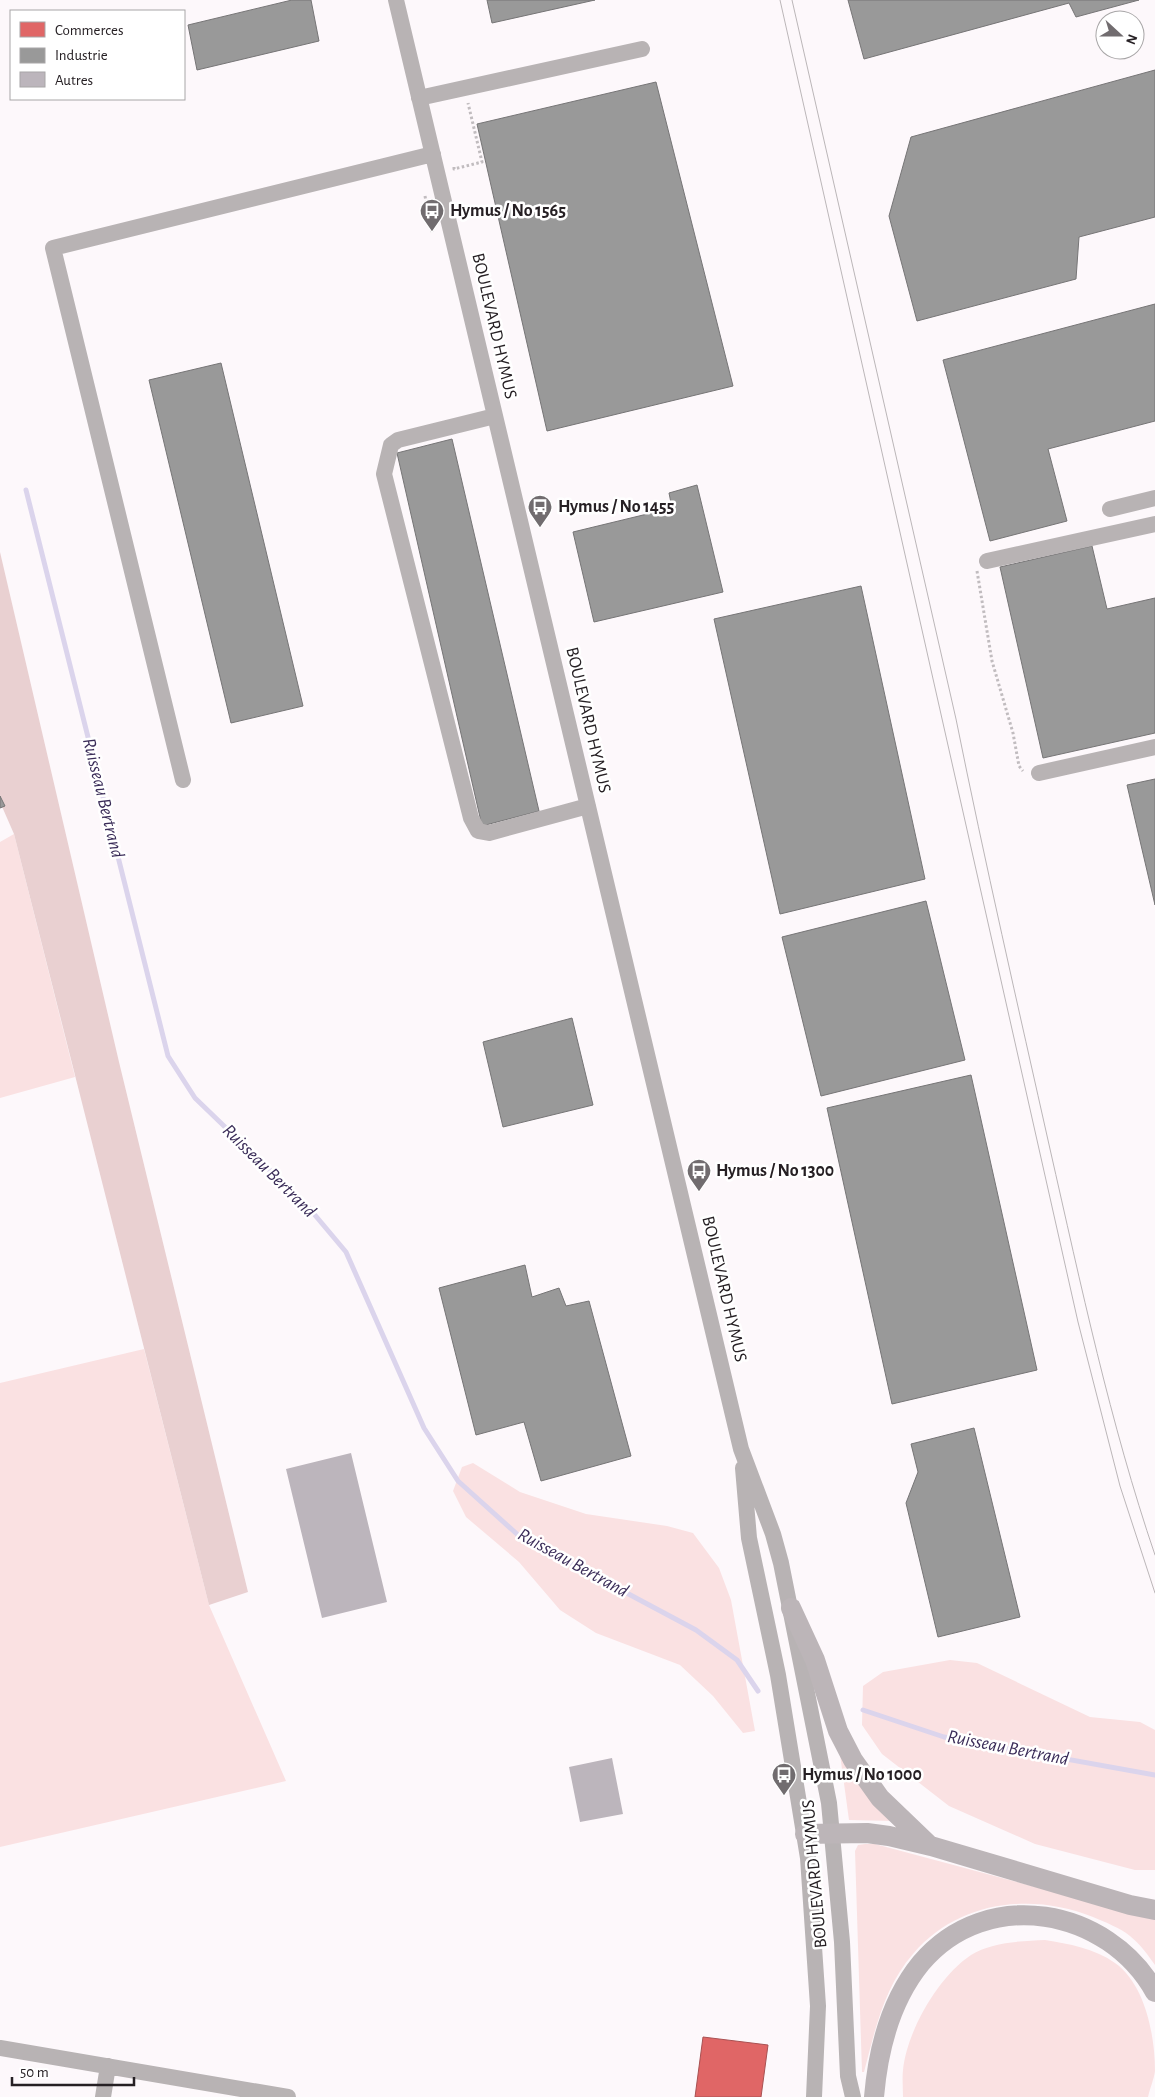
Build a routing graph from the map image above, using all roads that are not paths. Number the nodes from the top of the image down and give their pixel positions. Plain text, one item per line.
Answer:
1 (396, 0) edge
2 (642, 49) dead end
3 (420, 98) junction
4 (433, 154) junction
5 (495, 416) junction
6 (1155, 498) edge
7 (1110, 509) dead end
8 (1155, 524) edge
9 (987, 560) road end
10 (1155, 747) edge
11 (1040, 773) road end
12 (182, 780) dead end
13 (588, 806) junction
14 (741, 1448) junction
15 (792, 1608) junction
16 (805, 1834) junction
17 (832, 1834) junction
18 (931, 1846) junction
19 (1155, 1910) edge
20 (1155, 1992) edge
21 (0, 2048) edge
22 (108, 2066) junction
23 (103, 2097) edge
24 (288, 2097) edge
25 (814, 2097) edge
26 (853, 2097) edge
27 (874, 2097) edge

1 - 3 street, BOULEVARD HYMUS
2 - 3 street
3 - 4 street, BOULEVARD HYMUS
4 - 5 street, BOULEVARD HYMUS
4 - 12 street
5 - 13 street, BOULEVARD HYMUS
5 - 13 street
6 - 7 street
8 - 9 street
10 - 11 street
13 - 14 street, BOULEVARD HYMUS
14 - 15 street, BOULEVARD HYMUS
14 - 16 street, BOULEVARD HYMUS
15 - 17 street, BOULEVARD HYMUS
15 - 18 main road
16 - 17 main road
16 - 25 street, BOULEVARD HYMUS
17 - 18 main road
17 - 26 street, BOULEVARD HYMUS
18 - 19 main road
20 - 27 main road
21 - 22 street
22 - 23 street
22 - 24 street

